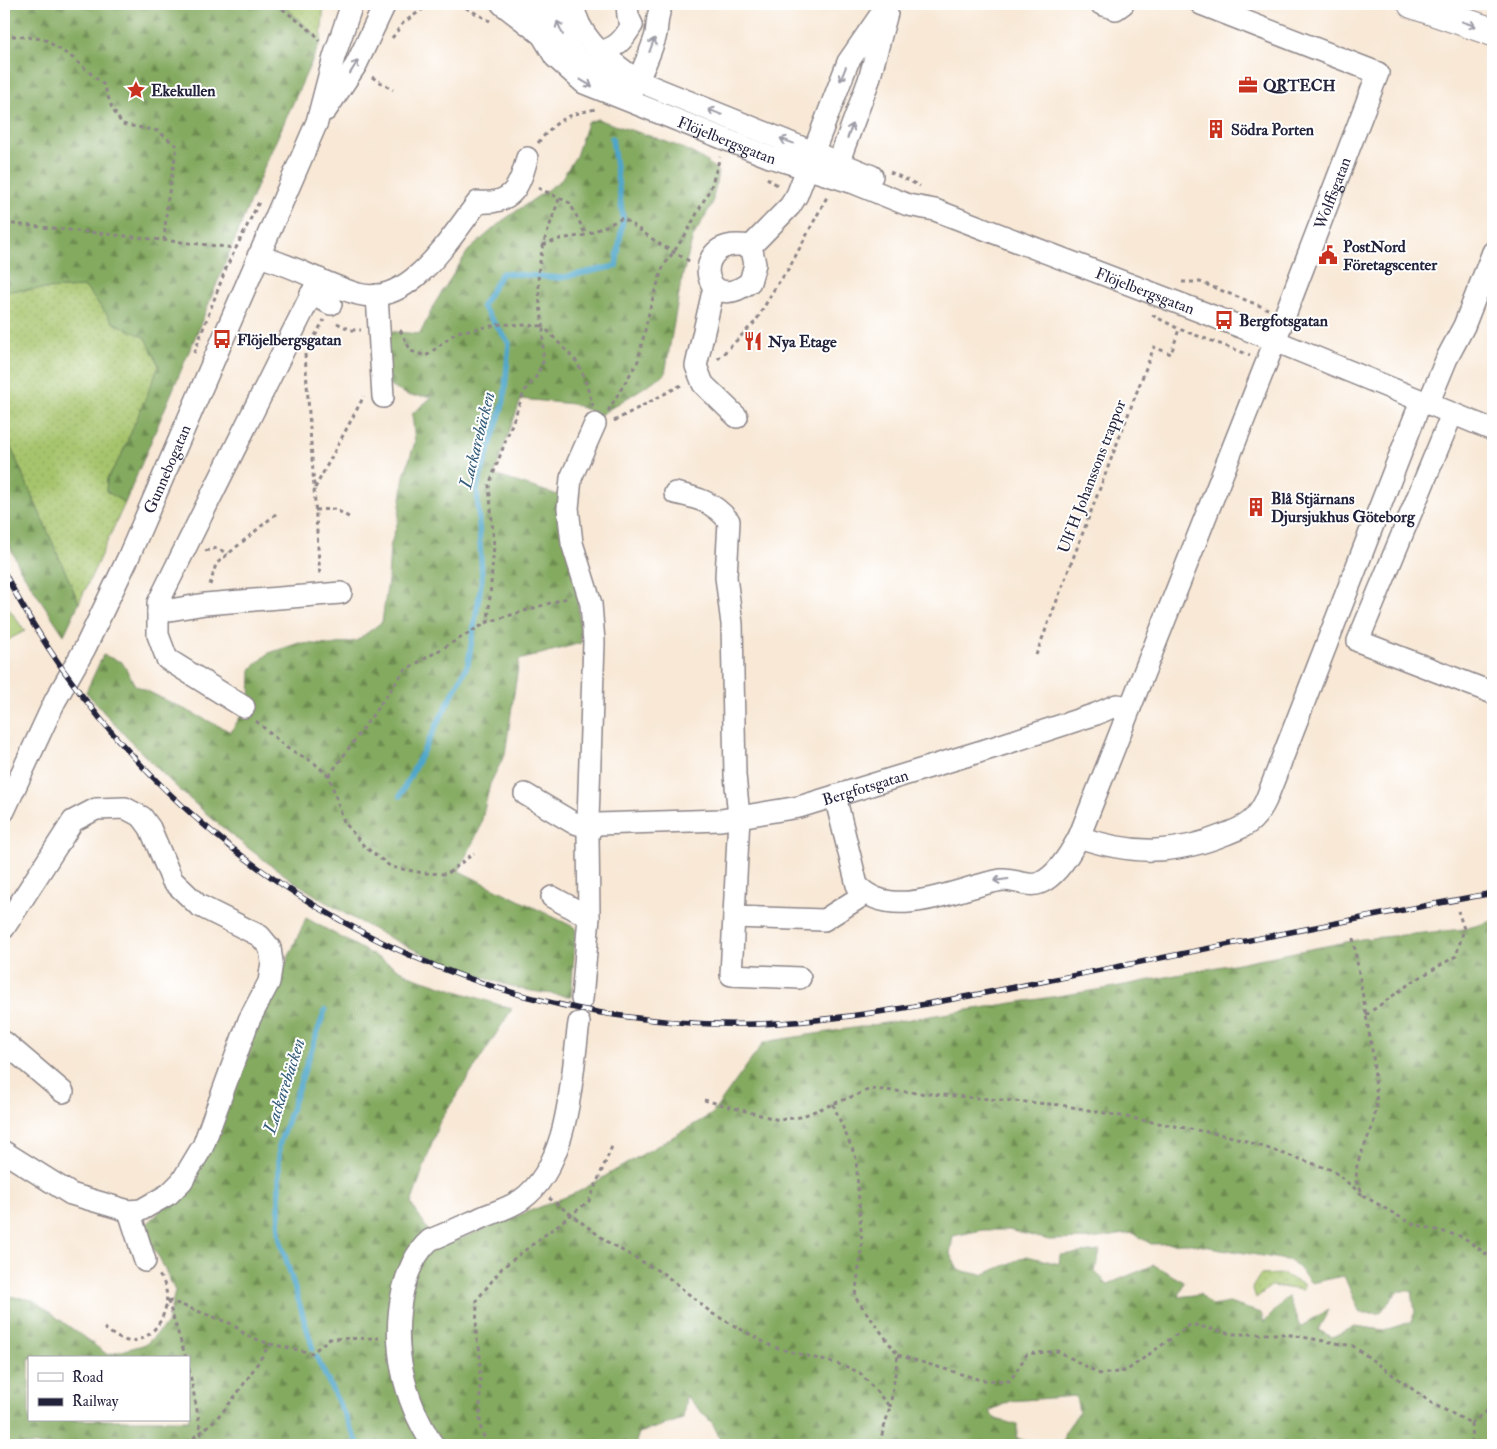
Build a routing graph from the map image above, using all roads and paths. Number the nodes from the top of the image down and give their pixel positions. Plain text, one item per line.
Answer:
1 (276, 4) edge
2 (352, 4) edge
3 (385, 4) edge
4 (430, 4) edge
5 (502, 4) edge
6 (532, 4) edge
7 (552, 4) edge
8 (573, 4) edge
9 (628, 4) edge
10 (888, 4) edge
11 (1101, 4) edge
12 (1123, 4) edge
13 (1201, 4) edge
14 (1412, 4) edge
15 (632, 25) junction
16 (396, 32) dead end
17 (1493, 32) edge
18 (4, 35) edge
19 (542, 36) junction
20 (868, 49) junction
21 (599, 52) junction
22 (334, 57) junction
23 (369, 75) dead end
24 (638, 81) junction
25 (393, 90) dead end
26 (625, 101) junction
27 (598, 109) dead end
28 (317, 122) junction
29 (721, 153) dead end
30 (527, 158) joint
31 (810, 160) junction
32 (834, 177) junction
33 (522, 179) junction
34 (559, 199) junction
35 (4, 223) edge
36 (586, 235) junction
37 (164, 241) junction
38 (542, 245) junction
39 (751, 246) junction
40 (672, 252) junction
41 (1493, 252) edge
42 (258, 256) junction
43 (710, 279) junction
44 (315, 286) junction
45 (377, 295) junction
46 (328, 311) junction
47 (543, 326) junction
48 (388, 328) junction
49 (1179, 329) dead end
50 (1275, 341) junction
51 (698, 376) junction
52 (383, 392) joint
53 (1425, 403) junction
54 (1452, 414) junction
55 (737, 417) dead end
56 (595, 424) junction
57 (1493, 430) edge
58 (314, 489) junction
59 (675, 493) dead end
60 (315, 510) junction
61 (277, 513) dead end
62 (352, 518) dead end
63 (331, 594) joint
64 (589, 598) junction
65 (204, 604) junction
66 (158, 612) junction
67 (488, 622) junction
68 (1036, 655) dead end
69 (1493, 693) edge
70 (244, 707) joint
71 (1130, 707) junction
72 (329, 776) junction
73 (525, 794) dead end
74 (835, 796) junction
75 (4, 811) edge
76 (739, 817) junction
77 (591, 828) junction
78 (1079, 837) junction
79 (474, 853) dead end
80 (865, 894) junction
81 (552, 898) dead end
82 (1458, 911) dead end
83 (589, 917) junction
84 (734, 917) junction
85 (4, 928) edge
86 (1353, 938) dead end
87 (800, 978) dead end
88 (582, 999) dead end
89 (1366, 1015) junction
90 (579, 1023) dead end
91 (4, 1042) edge
92 (63, 1092) dead end
93 (704, 1100) dead end
94 (833, 1104) junction
95 (613, 1144) dead end
96 (4, 1152) edge
97 (535, 1188) junction
98 (1364, 1196) junction
99 (129, 1211) junction
100 (571, 1215) junction
101 (1493, 1258) edge
102 (145, 1261) joint
103 (168, 1300) junction
104 (104, 1328) dead end
105 (397, 1337) junction
106 (270, 1344) junction
107 (898, 1355) junction
108 (185, 1356) edge
109 (190, 1374) edge
110 (1493, 1406) edge
111 (890, 1407) junction
112 (1471, 1422) junction
113 (201, 1431) junction
114 (4, 1437) edge
115 (29, 1445) edge
116 (179, 1445) edge
117 (201, 1445) edge
118 (432, 1445) edge
119 (488, 1445) edge
120 (879, 1445) edge
121 (1472, 1445) edge

1 - 22 path
2 - 22 street, Gunnebogatan
28 -> 3 street, Gunnebogatan
4 - 16 path
5 - 19 street, Flöjelbergsgatan
6 - 19 street, Flöjelbergsgatan
24 -> 7 street, Flöjelbergsgatan
8 - 21 street, Flöjelbergsgatan
9 - 15 street
10 - 20 street
11 - 12 street
13 - 50 street, Wolffsgatan
14 -> 17 highway
15 - 21 street
24 -> 15 street
18 - 37 path
19 -> 26 street, Flöjelbergsgatan
20 -> 31 street
32 -> 20 street
21 - 24 street, Flöjelbergsgatan
22 - 28 street, Gunnebogatan
23 - 25 path
24 - 26 street
31 -> 24 street, Flöjelbergsgatan
26 - 31 street, Flöjelbergsgatan
27 - 30 path
28 - 42 street, Gunnebogatan
29 - 40 path
30 - 33 street
31 - 32 street, Flöjelbergsgatan
31 - 39 street
32 - 50 street, Flöjelbergsgatan
32 - 51 path
33 - 34 path
33 - 45 street
34 - 36 path
34 - 38 path
35 - 37 path
36 - 38 path
36 - 40 path
37 - 42 path
38 - 47 path
39 - 43 street
39 - 43 street
40 - 43 path
40 - 56 path
41 - 53 street
42 - 44 street
42 - 75 street, Gunnebogatan
43 - 51 street
44 - 45 street
44 - 46 street
44 - 66 street
45 - 48 street
46 - 48 path
46 - 58 path
47 - 48 path
47 - 56 path
47 - 67 path
48 - 52 street
49 - 68 path, Ulf H Johanssons trappor
50 - 53 street, Flöjelbergsgatan
50 - 71 street
51 - 55 street
51 - 56 path
52 - 58 path
53 - 54 street, Flöjelbergsgatan
53 - 78 street
54 - 57 street, Flöjelbergsgatan
54 - 69 street
56 - 64 street
58 - 60 path
59 - 76 street
60 - 62 path
60 - 63 path
61 - 65 path
63 - 65 street
64 - 67 path
64 - 77 street
65 - 66 street
66 - 70 street
67 - 72 path
70 - 72 path
71 - 74 street, Bergfotsgatan
71 - 78 street
72 - 79 path
73 - 77 street
74 - 76 street, Bergfotsgatan
74 - 80 street
76 - 77 street, Bergfotsgatan
76 - 84 street
77 - 83 street
78 -> 80 street
80 - 84 street
81 - 83 street
82 - 89 path
83 - 88 street
84 - 87 street
85 - 99 street
86 - 89 path
89 - 98 path
90 - 97 street
91 - 92 street
93 - 94 path
94 - 98 path
94 - 107 path
95 - 100 path
96 - 99 street
97 - 100 path
97 - 105 street
98 - 101 path
99 - 102 street
100 - 111 path
100 - 119 path
102 - 103 path
103 - 104 path
103 - 106 path
103 - 108 path
105 - 106 path
105 - 118 street
106 - 113 path
107 - 111 path
107 - 112 path
109 - 113 path
110 - 112 path
111 - 120 path
112 - 121 path
113 - 116 path
113 - 117 path
114 - 115 path

